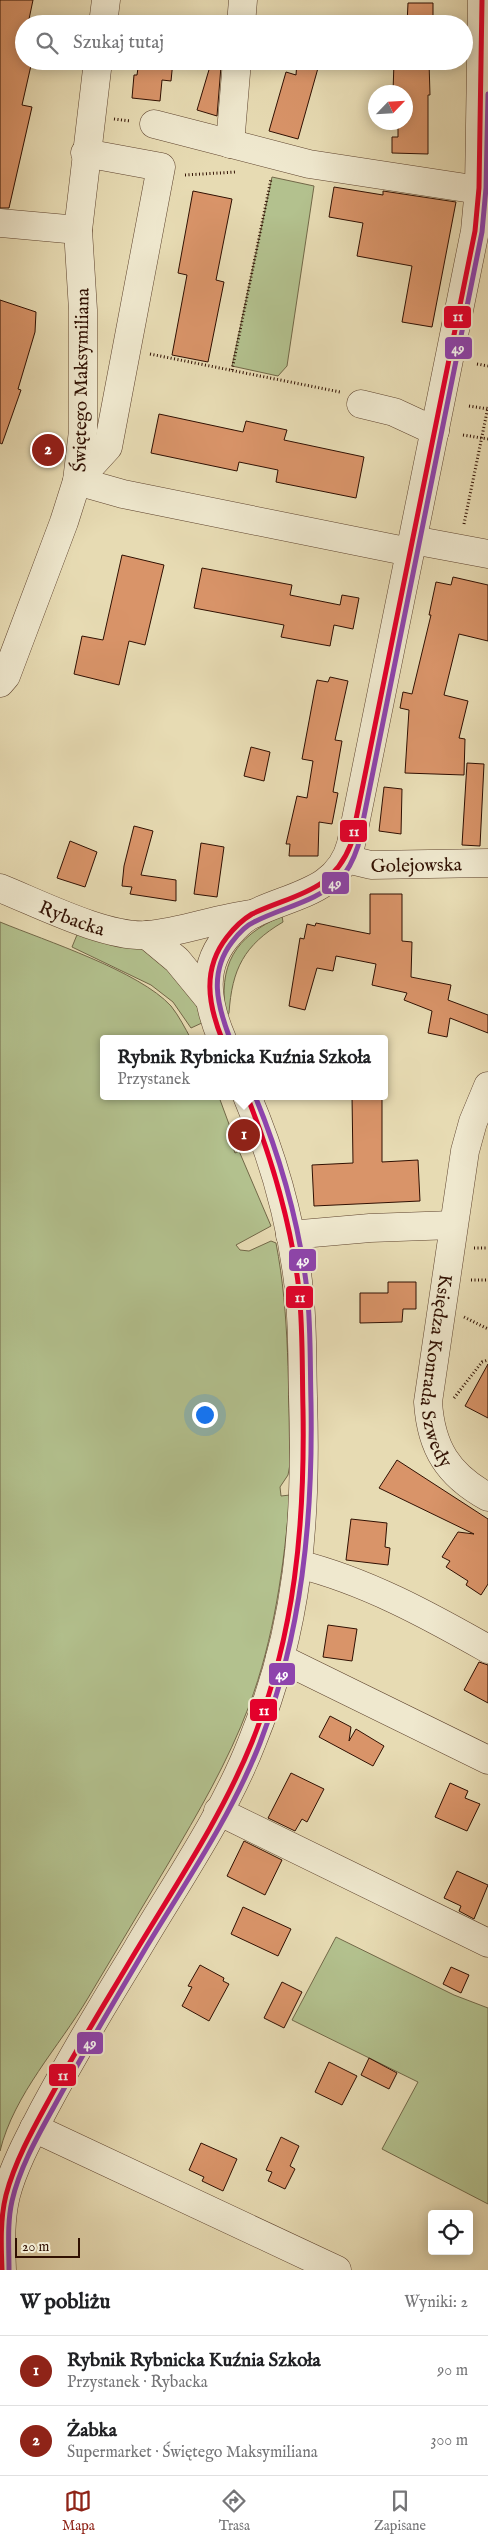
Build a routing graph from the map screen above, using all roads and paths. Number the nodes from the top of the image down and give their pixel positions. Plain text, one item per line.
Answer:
1 (106, 0) edge
2 (243, 0) edge
3 (482, 0) edge
4 (104, 15) edge
5 (242, 15) edge
6 (97, 70) edge
7 (237, 70) edge
8 (91, 116) junction
9 (154, 124) joint
10 (230, 144) junction
11 (85, 153) junction
12 (284, 158) junction
13 (241, 172) dead end
14 (159, 173) junction
15 (482, 190) edge
16 (0, 223) edge
17 (78, 230) junction
18 (126, 350) junction
19 (477, 364) dead end
20 (488, 366) edge
21 (232, 370) junction
22 (352, 398) joint
23 (469, 406) dead end
24 (488, 408) edge
25 (435, 431) junction
26 (463, 435) dead end
27 (482, 438) junction
28 (488, 439) edge
29 (77, 481) junction
30 (463, 529) dead end
31 (412, 546) junction
32 (488, 554) edge
33 (0, 683) edge
34 (346, 859) junction
35 (488, 863) edge
36 (0, 888) edge
37 (253, 914) junction
38 (146, 935) junction
39 (208, 999) junction
40 (221, 1035) edge
41 (488, 1086) edge
42 (249, 1100) edge
43 (453, 1225) junction
44 (290, 1235) junction
45 (470, 1280) dead end
46 (488, 1280) edge
47 (456, 1312) dead end
48 (488, 1330) edge
49 (488, 1360) edge
50 (452, 1400) dead end
51 (488, 1497) edge
52 (298, 1564) junction
53 (488, 1649) edge
54 (280, 1658) junction
55 (488, 1760) edge
56 (218, 1810) junction
57 (488, 1943) edge
58 (34, 2128) junction
59 (2, 2270) edge
60 (337, 2270) edge

1 - 4 street
2 - 5 street
3 - 15 street
6 - 8 street, Świętego Maksymiliana
7 - 10 street
8 - 9 path
8 - 11 street, Świętego Maksymiliana
9 - 10 street
10 - 12 street
11 - 14 street
11 - 17 street, Świętego Maksymiliana
12 - 15 street
12 - 21 path
13 - 14 path
14 - 18 street
15 - 25 street
16 - 17 street
17 - 29 street, Świętego Maksymiliana
18 - 21 path
18 - 29 street
19 - 20 path
21 - 22 path
22 - 25 street
23 - 24 path
24 - 27 path
25 - 31 street
26 - 27 path
27 - 28 path
27 - 30 path
29 - 31 street, Świętego Maksymiliana
29 - 33 street
31 - 32 street, Świętego Maksymiliana
31 - 34 street
34 - 35 street, Golejowska
34 - 37 street
36 - 38 street, Rybacka
37 - 38 street, Rybacka
37 - 39 street
38 - 39 street
39 - 40 street
41 - 43 street, Księdza Konrada Szwedy
42 - 44 street
43 - 44 street
43 - 51 street, Księdza Konrada Szwedy
44 - 52 street
45 - 46 path
47 - 48 path
49 - 50 path
52 - 53 street
52 - 54 street
54 - 55 street
54 - 56 street
56 - 57 street
56 - 58 street
58 - 59 street
58 - 60 street

